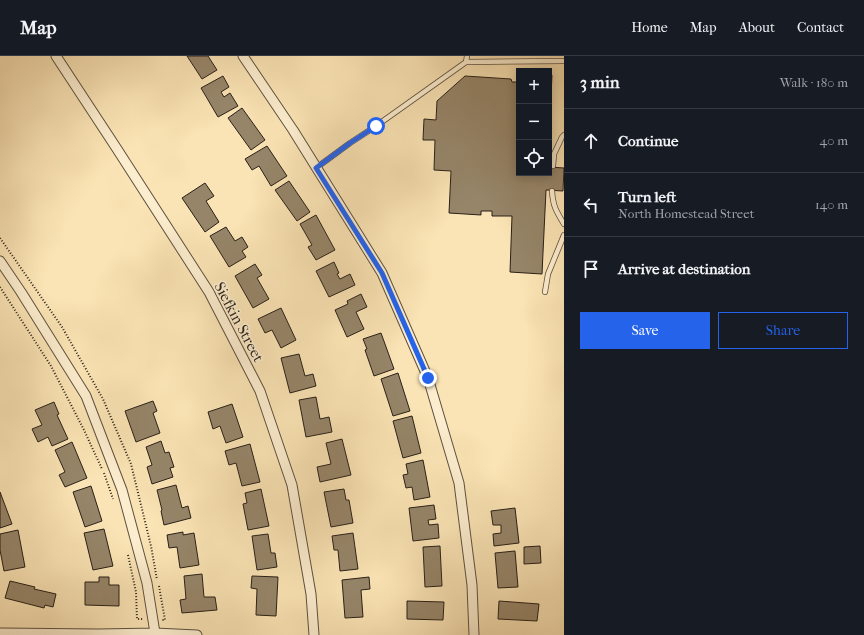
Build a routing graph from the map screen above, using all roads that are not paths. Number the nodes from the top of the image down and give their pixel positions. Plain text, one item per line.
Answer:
1 (56, 56) edge
2 (243, 56) edge
3 (467, 56) edge
4 (564, 61) edge
5 (466, 62) junction
6 (564, 135) edge
7 (553, 166) dead end
8 (316, 168) junction
9 (552, 191) dead end
10 (564, 224) edge
11 (564, 235) edge
12 (0, 261) edge
13 (545, 292) dead end
14 (0, 633) edge
15 (155, 633) junction
16 (197, 635) edge
17 (314, 635) edge
18 (474, 635) edge

1 - 17 street, Siefkin Street
2 - 8 street
3 - 5 lane
4 - 5 lane
5 - 8 lane
6 - 7 lane
8 - 18 street
9 - 10 lane
11 - 13 lane
12 - 15 street
14 - 15 street
15 - 16 street

